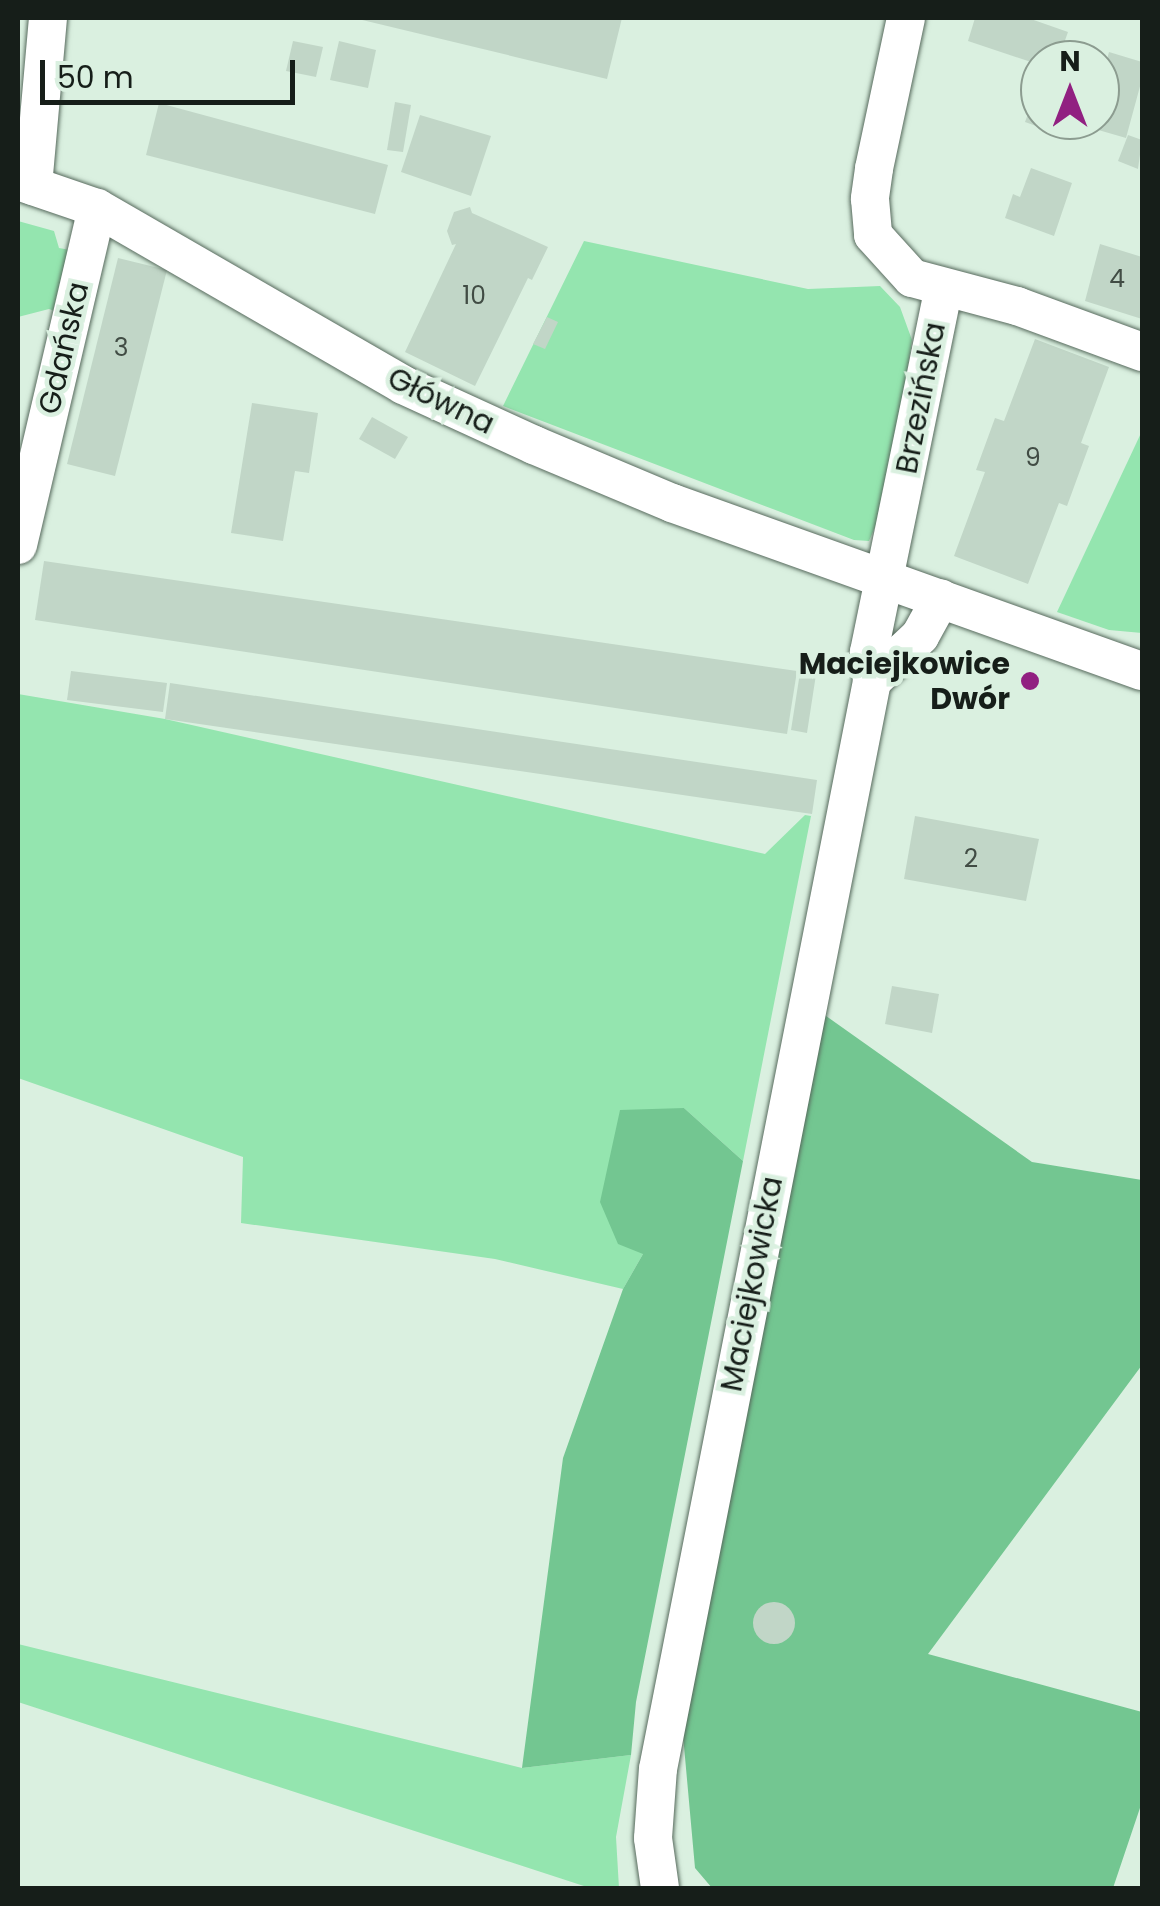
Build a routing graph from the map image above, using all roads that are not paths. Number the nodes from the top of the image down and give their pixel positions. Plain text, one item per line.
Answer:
1 (48, 18) edge
2 (906, 18) edge
3 (26, 184) edge
4 (96, 208) junction
5 (943, 290) junction
6 (1142, 352) edge
7 (18, 545) edge
8 (886, 577) junction
9 (941, 598) junction
10 (1142, 672) edge
11 (872, 682) junction
12 (660, 1888) edge

1 - 3 street
2 - 5 street, Brzezińska
3 - 4 street, Główna
4 - 7 street, Gdańska
4 - 8 street, Główna
5 - 6 street
5 - 8 street, Brzezińska
8 - 9 street, Główna
8 - 11 street, Maciejkowicka
9 - 10 street, Główna
9 - 11 street
11 - 12 street, Maciejkowicka

